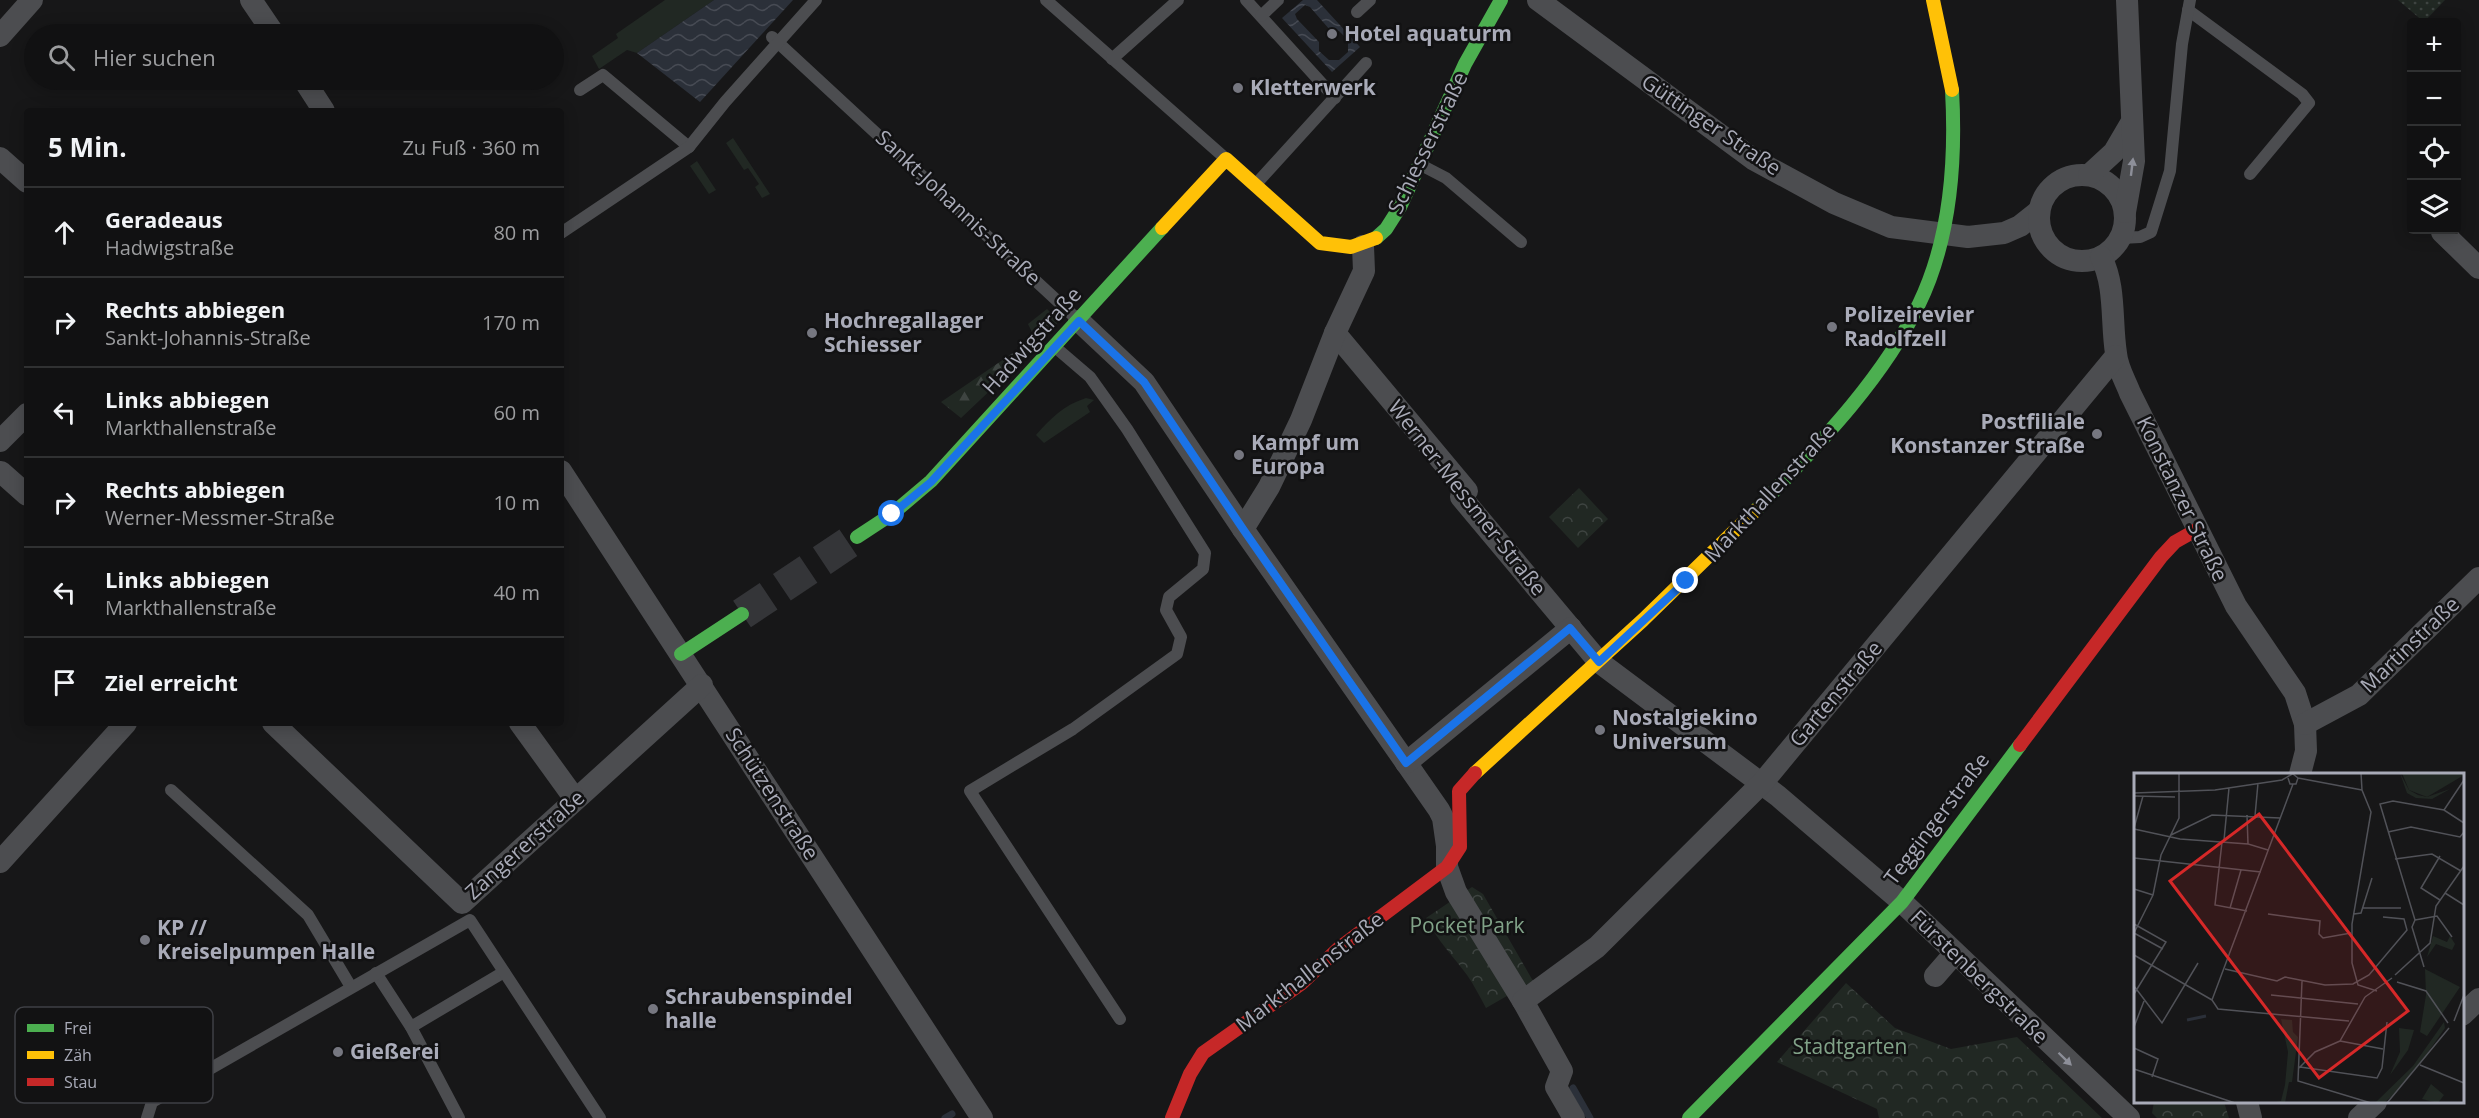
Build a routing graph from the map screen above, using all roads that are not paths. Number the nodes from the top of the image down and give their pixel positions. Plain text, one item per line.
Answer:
1 (32, 0) edge
2 (251, 0) edge
3 (816, 0) edge
4 (1046, 0) edge
5 (1178, 0) edge
6 (1246, 0) edge
7 (1278, 0) edge
8 (1370, 0) edge
9 (1501, 0) edge
10 (1538, 0) edge
11 (1933, 0) edge
12 (2127, 0) edge
13 (2189, 5) edge
14 (1357, 12) dead end
15 (1261, 16) junction
16 (267, 24) edge
17 (0, 36) edge
18 (775, 40) junction
19 (1112, 59) junction
20 (1366, 63) dead end
21 (310, 90) edge
22 (580, 90) dead end
23 (1335, 98) junction
24 (322, 108) edge
25 (2131, 123) junction
26 (689, 147) junction
27 (0, 158) edge
28 (1226, 159) junction
29 (1420, 164) junction
30 (2250, 174) dead end
31 (2089, 175) junction
32 (24, 179) edge
33 (1256, 184) junction
34 (2039, 212) junction
35 (2125, 212) junction
36 (564, 231) edge
37 (2004, 233) junction
38 (2445, 234) edge
39 (1940, 235) junction
40 (2121, 238) junction
41 (1521, 242) dead end
42 (1363, 246) junction
43 (2051, 249) junction
44 (2101, 257) junction
45 (2479, 268) edge
46 (1079, 321) junction
47 (1335, 333) junction
48 (1055, 347) junction
49 (2116, 356) junction
50 (24, 417) edge
51 (0, 441) edge
52 (0, 466) edge
53 (564, 476) edge
54 (24, 492) edge
55 (1243, 529) junction
56 (2198, 529) junction
57 (857, 537) tunnel mouth
58 (2479, 578) edge
59 (742, 614) tunnel mouth
60 (1570, 628) junction
61 (681, 654) junction
62 (1599, 662) junction
63 (702, 685) junction
64 (2305, 724) junction
65 (123, 726) edge
66 (276, 726) edge
67 (522, 726) edge
68 (1406, 763) junction
69 (2300, 773) edge
70 (1763, 782) junction
71 (171, 790) dead end
72 (575, 799) junction
73 (1, 858) edge
74 (1448, 867) junction
75 (1902, 902) junction
76 (1955, 953) junction
77 (504, 972) junction
78 (376, 973) junction
79 (1935, 976) dead end
80 (351, 987) junction
81 (2479, 999) edge
82 (1523, 1001) junction
83 (2464, 1014) edge
84 (1120, 1019) dead end
85 (411, 1027) junction
86 (213, 1067) edge
87 (152, 1103) edge
88 (2247, 1103) edge
89 (2374, 1103) edge
90 (1691, 1117) edge
91 (147, 1118) edge
92 (459, 1118) edge
93 (600, 1118) edge
94 (982, 1118) edge
95 (1172, 1118) edge
96 (1574, 1118) edge
97 (2129, 1118) edge
98 (2251, 1118) edge
99 (2359, 1118) edge

1 - 17 street
2 - 16 street
3 - 18 lane
4 - 19 lane
5 - 19 lane
6 - 15 lane
7 - 15 lane
8 - 14 lane
9 - 29 street, Schiesserstraße
10 - 39 street, Güttinger Straße
11 - 39 street, Markthallenstraße
12 - 25 street
13 - 30 lane
13 - 40 lane
15 - 23 lane
18 - 26 lane
18 - 46 lane, Sankt-Johannis-Straße
19 - 28 lane
20 - 23 lane
21 - 24 street
22 - 26 lane
23 - 33 lane
25 - 31 street
35 -> 25 street
26 - 36 lane
27 - 32 street
28 - 33 street
28 - 46 street, Hadwigstraße
29 - 41 lane
29 - 42 street, Schiesserstraße
31 - 34 street
31 - 35 street
33 - 42 street
34 - 37 street, Güttinger Straße
34 - 43 street
35 - 40 street
37 - 39 street, Güttinger Straße
37 - 43 street, Güttinger Straße
38 - 45 street
39 - 62 street, Markthallenstraße
40 - 44 street
42 - 47 street
43 - 44 street
44 - 49 street, Konstanzer Straße
46 - 48 street, Hadwigstraße
46 - 55 street, Sankt-Johannis-Straße
47 - 55 street
47 - 60 street, Werner-Messmer-Straße
48 - 57 street, Hadwigstraße
48 - 84 lane
49 - 56 street, Konstanzer Straße
49 - 70 street, Gartenstraße
50 - 51 street
52 - 54 street
53 - 61 street, Schützenstraße
55 - 68 street, Sankt-Johannis-Straße
56 - 64 street, Konstanzer Straße
56 - 75 street, Teggingerstraße
58 - 64 street, Martinstraße
59 - 61 street
60 - 62 street, Werner-Messmer-Straße
60 - 68 street
61 - 63 street, Schützenstraße
62 - 70 street, Fürstenbergstraße
62 - 74 street, Markthallenstraße
63 - 72 street, Zangererstraße
63 - 94 street, Schützenstraße
64 - 69 street, Konstanzer Straße
65 - 73 street
66 - 72 street, Zangererstraße
67 - 72 street
68 - 74 street, Sankt-Johannis-Straße
70 - 75 street, Fürstenbergstraße
70 - 82 street, Gartenstraße
71 - 80 lane
74 - 82 street, Sankt-Johannis-Straße
74 - 95 street, Markthallenstraße
75 - 76 street, Fürstenbergstraße
75 - 90 street, Teggingerstraße
76 - 79 street
76 -> 97 street, Fürstenbergstraße
77 - 78 lane
77 - 85 lane
77 - 93 lane
78 - 80 lane
78 - 85 lane
80 - 86 lane
81 - 83 street
82 - 96 street, Sankt-Johannis-Straße
85 - 92 lane
87 - 91 lane
88 - 98 street
89 - 99 street

